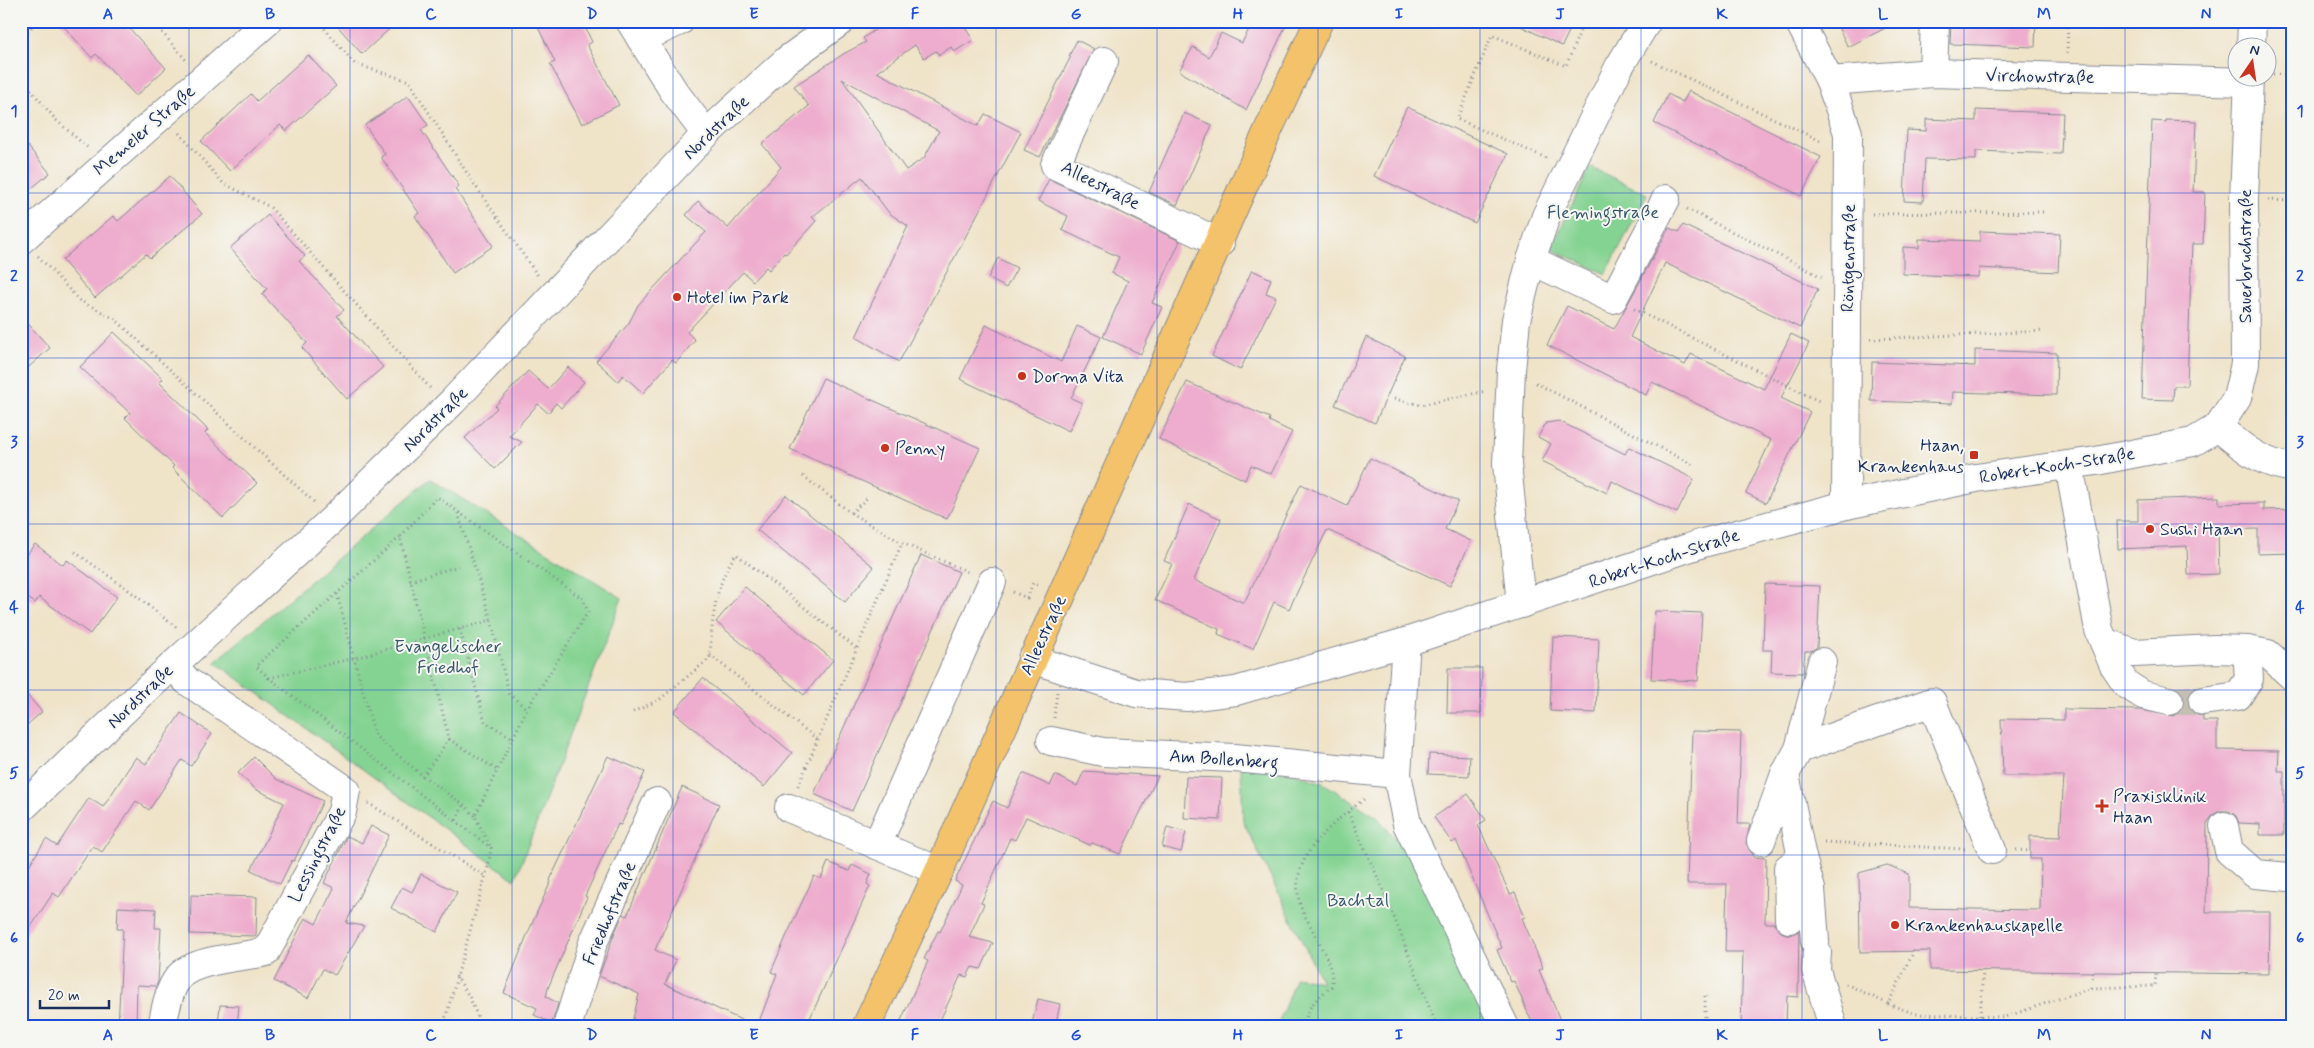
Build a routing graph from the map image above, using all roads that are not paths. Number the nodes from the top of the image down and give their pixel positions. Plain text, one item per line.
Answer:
1 (268, 21) edge
2 (680, 21) edge
3 (841, 21) edge
4 (1319, 21) edge
5 (1647, 21) edge
6 (1799, 21) edge
7 (1935, 21) edge
8 (2252, 21) edge
9 (636, 30) edge
10 (2251, 38) edge
11 (1104, 61) dead end
12 (1933, 74) junction
13 (2226, 78) edge
14 (1830, 81) junction
15 (2254, 88) edge
16 (706, 134) junction
17 (1666, 198) road end
18 (22, 239) edge
19 (1220, 243) junction
20 (1531, 260) junction
21 (2218, 427) junction
22 (2069, 465) junction
23 (2293, 466) edge
24 (1846, 505) junction
25 (992, 582) road end
26 (1521, 604) junction
27 (1406, 642) junction
28 (2104, 642) junction
29 (2248, 650) junction
30 (1032, 659) junction
31 (1822, 662) dead end
32 (173, 665) junction
33 (2293, 678) edge
34 (2169, 701) tunnel mouth
35 (2203, 701) tunnel mouth
36 (1051, 741) road end
37 (1799, 749) junction
38 (1397, 774) junction
39 (1785, 774) junction
40 (657, 802) dead end
41 (789, 808) road end
42 (21, 810) edge
43 (2224, 826) dead end
44 (1761, 841) dead end
45 (877, 845) junction
46 (1801, 849) junction
47 (1992, 850) road end
48 (939, 871) junction
49 (2293, 875) edge
50 (1789, 919) dead end
51 (162, 1027) edge
52 (566, 1027) edge
53 (866, 1027) edge
54 (1505, 1027) edge
55 (1832, 1027) edge

1 - 18 street, Memeler Straße
2 - 9 street
3 - 16 street, Nordstraße
4 - 19 main road, Alleestraße
5 - 20 street
6 - 14 street, Röntgenstraße
7 - 12 street
8 - 10 street
9 - 16 street
11 - 19 street, Alleestraße
12 - 13 street, Virchowstraße
12 - 14 street, Virchowstraße
14 - 24 street, Röntgenstraße
15 - 21 street, Sauerbruchstraße
16 - 32 street, Nordstraße
17 - 20 street
19 - 30 main road, Alleestraße
20 - 26 street
21 - 22 street, Robert-Koch-Straße
21 - 23 street
22 - 24 street, Robert-Koch-Straße
22 - 28 street
24 - 26 street, Robert-Koch-Straße
25 - 45 street
26 - 27 street, Robert-Koch-Straße
27 - 30 street, Robert-Koch-Straße
27 - 38 street
28 - 29 street
28 - 34 street
29 - 33 street
29 - 35 street
30 - 48 main road, Alleestraße
31 - 37 street
32 - 42 street, Nordstraße
32 - 51 street, Lessingstraße
36 - 38 street, Am Bollenberg
37 - 39 street
37 - 47 street
38 - 54 street
39 - 44 street
39 - 46 street
40 - 52 street, Friedhofstraße
41 - 45 street
43 - 49 street
45 - 48 street
46 - 50 street
46 - 55 street
48 - 53 main road, Alleestraße

